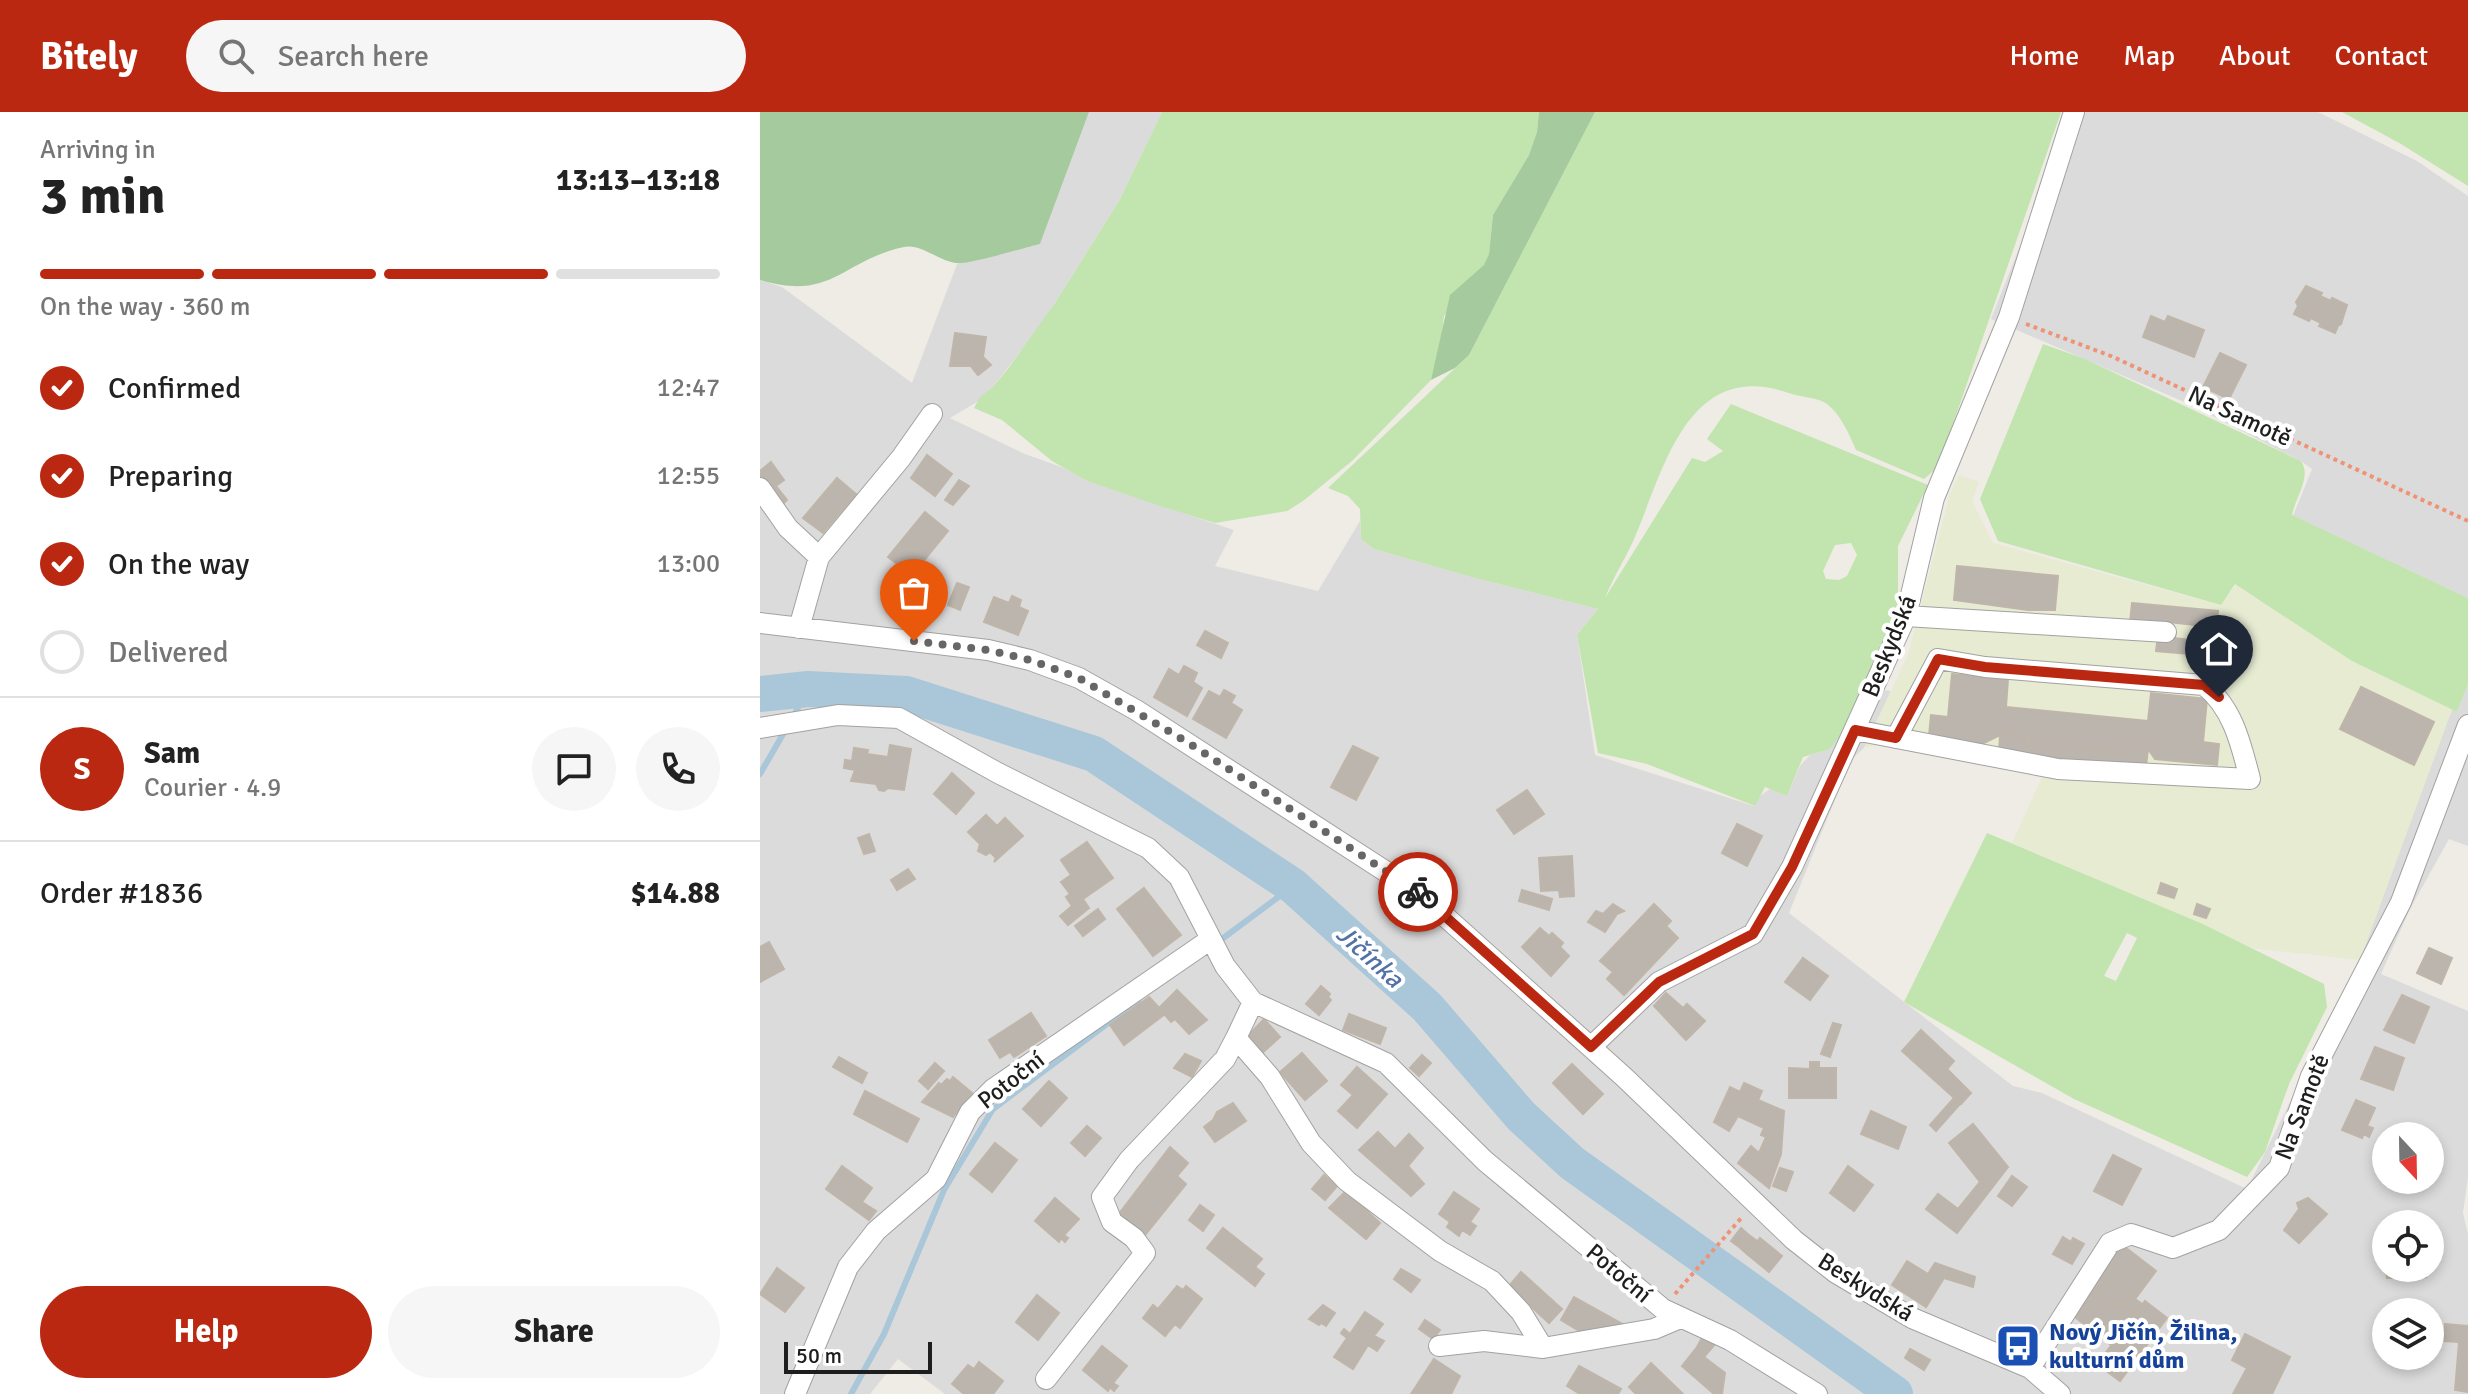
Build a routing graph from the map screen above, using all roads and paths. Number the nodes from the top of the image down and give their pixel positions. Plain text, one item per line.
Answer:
1 (2074, 112) edge
2 (2009, 317) junction
3 (932, 414) dead end
4 (760, 488) edge
5 (2468, 521) edge
6 (819, 557) junction
7 (1906, 616) junction
8 (760, 623) edge
9 (799, 628) junction
10 (2166, 632) dead end
11 (2468, 725) edge
12 (760, 728) edge
13 (1855, 730) junction
14 (1896, 738) junction
15 (1211, 939) junction
16 (1253, 1002) junction
17 (1236, 1038) junction
18 (1591, 1047) junction
19 (1755, 1203) junction
20 (1689, 1277) dead end
21 (1680, 1318) junction
22 (1439, 1346) dead end
23 (1543, 1348) junction
24 (2030, 1368) junction
25 (1046, 1379) dead end
26 (795, 1394) edge
27 (1817, 1394) edge
28 (2060, 1394) edge

1 - 2 street, Beskydská
2 - 5 path, Na Samotě
2 - 7 street, Beskydská
3 - 6 street
4 - 6 street
6 - 9 street
7 - 10 street
7 - 13 street, Beskydská
8 - 9 street, Beskydská
9 - 18 street, Beskydská
11 - 24 street, Na Samotě
12 - 15 street, Potoční
13 - 14 street
13 - 18 street, Beskydská
14 - 14 street
15 - 16 street, Potoční
15 - 26 street, Potoční
16 - 17 street
16 - 21 street, Potoční
17 - 23 street
17 - 25 street
18 - 19 street, Beskydská
19 - 20 path
19 - 24 street, Beskydská
21 - 23 street, Potoční
21 - 27 street, Potoční
22 - 23 street, Potoční
24 - 28 street, Beskydská

